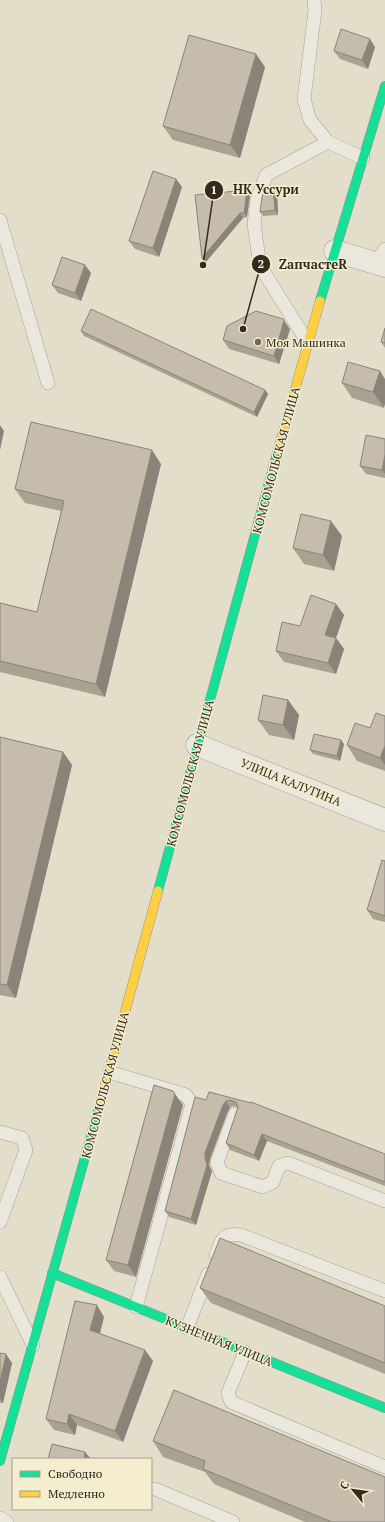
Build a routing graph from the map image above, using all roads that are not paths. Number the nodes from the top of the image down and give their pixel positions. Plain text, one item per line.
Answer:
1 (314, 0) edge
2 (385, 86) edge
3 (328, 142) junction
4 (362, 158) junction
5 (0, 220) edge
6 (335, 251) junction
7 (382, 260) edge
8 (308, 343) junction
9 (48, 383) dead end
10 (197, 745) junction
11 (385, 820) edge
12 (109, 1072) junction
13 (235, 1114) edge
14 (0, 1132) edge
15 (385, 1201) edge
16 (0, 1222) edge
17 (52, 1273) junction
18 (0, 1277) edge
19 (385, 1291) edge
20 (136, 1307) junction
21 (187, 1328) junction
22 (33, 1344) junction
23 (245, 1352) junction
24 (385, 1408) edge
25 (0, 1461) edge
26 (385, 1467) edge
27 (155, 1489) dead end
28 (0, 1518) edge
29 (7, 1522) edge
30 (233, 1522) edge

1 - 3 lane
2 - 4 main road, КОМСОМОЛЬСКАЯ УЛИЦА
3 - 4 lane
3 - 8 lane
4 - 6 main road, КОМСОМОЛЬСКАЯ УЛИЦА
5 - 9 lane
6 - 7 street
6 - 8 main road, КОМСОМОЛЬСКАЯ УЛИЦА
8 - 10 main road, КОМСОМОЛЬСКАЯ УЛИЦА
10 - 11 street, УЛИЦА КАЛУГИНА
10 - 12 main road, КОМСОМОЛЬСКАЯ УЛИЦА
12 - 17 main road, КОМСОМОЛЬСКАЯ УЛИЦА
12 - 20 lane
13 - 15 lane
14 - 16 lane
17 - 20 main road, КУЗНЕЧНАЯ УЛИЦА
17 - 22 main road, КОМСОМОЛЬСКАЯ УЛИЦА
18 - 22 lane
19 - 21 lane
20 - 21 main road, КУЗНЕЧНАЯ УЛИЦА
21 - 23 main road, КУЗНЕЧНАЯ УЛИЦА
22 - 25 main road, КОМСОМОЛЬСКАЯ УЛИЦА
23 - 24 main road, КУЗНЕЧНАЯ УЛИЦА
23 - 26 lane
27 - 30 lane
28 - 29 lane

